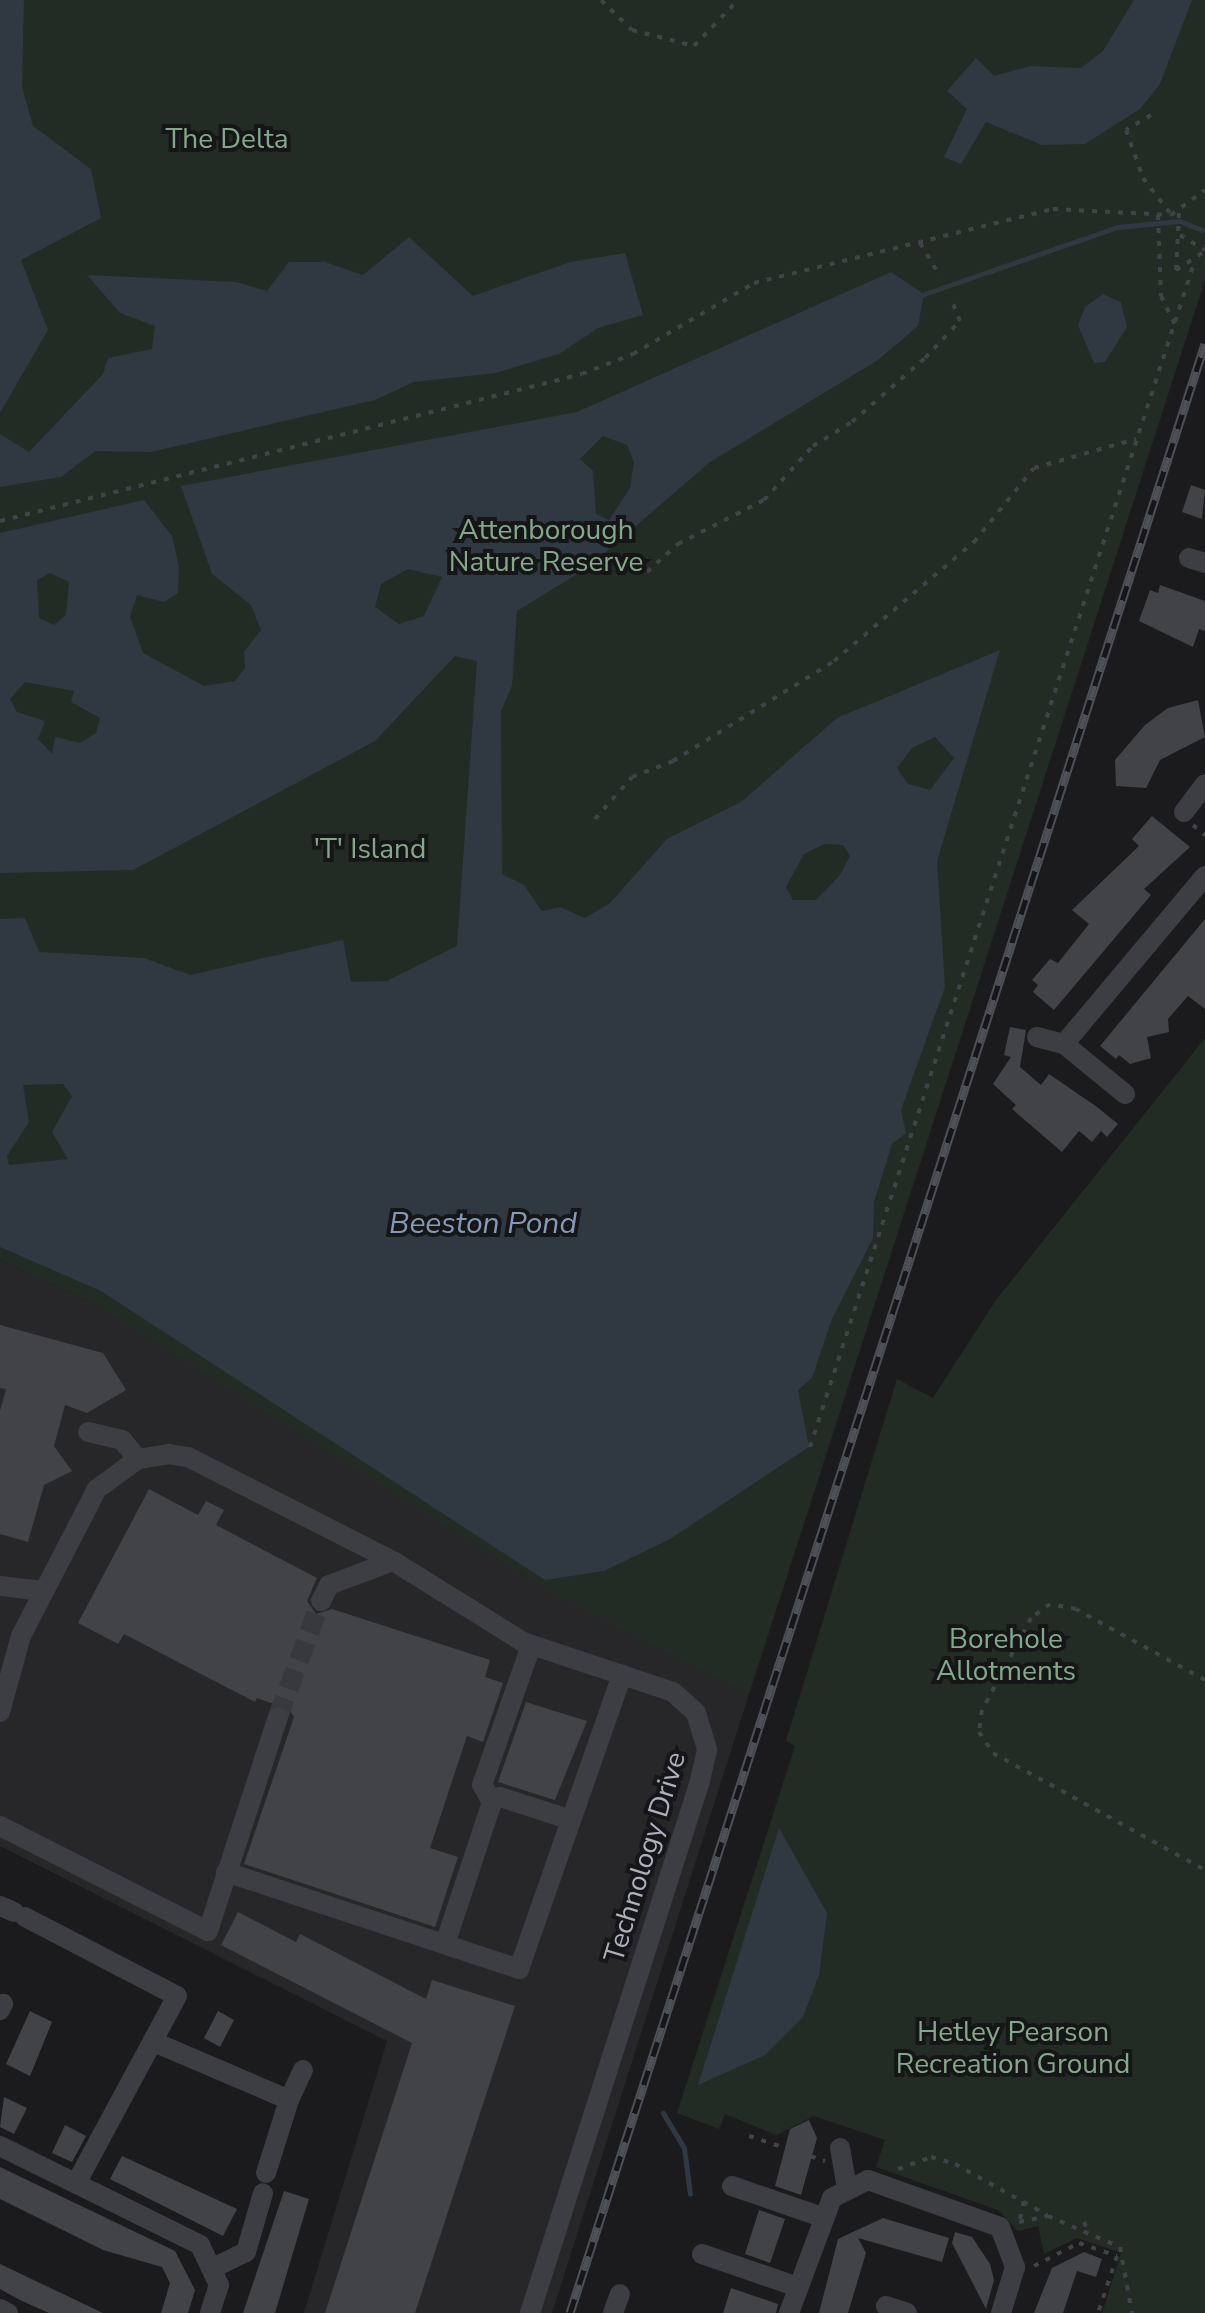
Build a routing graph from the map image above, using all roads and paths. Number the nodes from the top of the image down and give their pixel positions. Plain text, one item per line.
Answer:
1 (600, 0) edge
2 (738, 0) edge
3 (1151, 115) dead end
4 (1205, 190) edge
5 (1158, 214) junction
6 (1171, 215) junction
7 (1179, 215) junction
8 (1180, 235) junction
9 (920, 243) junction
10 (1205, 250) edge
11 (1195, 260) junction
12 (940, 276) dead end
13 (950, 299) dead end
14 (1175, 326) junction
15 (1136, 440) junction
16 (0, 521) edge
17 (647, 572) dead end
18 (1203, 791) edge
19 (1184, 812) dead end
20 (595, 819) dead end
21 (1205, 876) edge
22 (1037, 1038) dead end
23 (1064, 1044) junction
24 (1125, 1094) dead end
25 (88, 1432) dead end
26 (810, 1447) dead end
27 (138, 1460) junction
28 (394, 1562) junction
29 (0, 1586) edge
30 (44, 1592) junction
31 (321, 1601) tunnel mouth
32 (532, 1646) junction
33 (622, 1675) junction
34 (1205, 1680) edge
35 (0, 1712) edge
36 (278, 1717) tunnel mouth
37 (492, 1802) junction
38 (571, 1820) junction
39 (0, 1826) edge
40 (1205, 1870) edge
41 (226, 1872) junction
42 (13, 1912) edge
43 (445, 1944) junction
44 (154, 2042) junction
45 (304, 2070) dead end
46 (290, 2100) junction
47 (749, 2136) dead end
48 (0, 2146) edge
49 (843, 2167) junction
50 (77, 2182) junction
51 (884, 2182) junction
52 (732, 2186) dead end
53 (1024, 2200) junction
54 (1048, 2216) junction
55 (822, 2217) junction
56 (1019, 2222) junction
57 (1084, 2222) dead end
58 (1088, 2232) junction
59 (1002, 2238) junction
60 (702, 2254) dead end
61 (215, 2267) junction
62 (1015, 2267) junction
63 (798, 2287) junction
64 (886, 2306) dead end
65 (0, 2310) edge
66 (8, 2313) edge
67 (210, 2313) edge
68 (530, 2313) edge
69 (789, 2313) edge
70 (907, 2313) edge
71 (1001, 2313) edge
72 (1098, 2313) edge
73 (1132, 2313) edge

1 - 2 path
3 - 6 path
4 - 7 path
5 - 6 path
5 - 9 path
5 - 14 path
6 - 7 path
7 - 8 path
8 - 10 path
8 - 11 path
9 - 12 path
9 - 16 path
10 - 11 path
11 - 14 path
13 - 17 path
14 - 15 path
15 - 20 path
15 - 26 path
18 - 19 street
21 - 23 street
22 - 23 street
23 - 24 street
25 - 27 street
27 - 28 street, Technology Drive
27 - 30 street
28 - 31 street
28 - 32 street, Technology Drive
29 - 30 street
30 - 35 street
32 - 33 street, Technology Drive
32 - 37 street
33 - 38 street
33 - 68 street, Technology Drive
34 - 40 path
36 - 41 street
37 - 38 street
37 - 43 street
38 - 43 street
39 - 41 street
41 - 43 street
42 - 44 street
44 - 46 street
44 - 50 street
45 - 46 street
46 - 61 street
47 - 49 path
48 - 50 street
49 - 51 street
49 - 55 street
50 - 61 street
51 - 53 path
51 - 59 street
52 - 55 street
53 - 54 path
53 - 56 path
54 - 56 path
54 - 58 path
55 - 63 street
56 - 59 path
57 - 58 path
58 - 73 path
59 - 62 street
60 - 63 street
61 - 67 street
62 - 71 street
62 - 72 path
63 - 69 street
64 - 70 street
65 - 66 street

